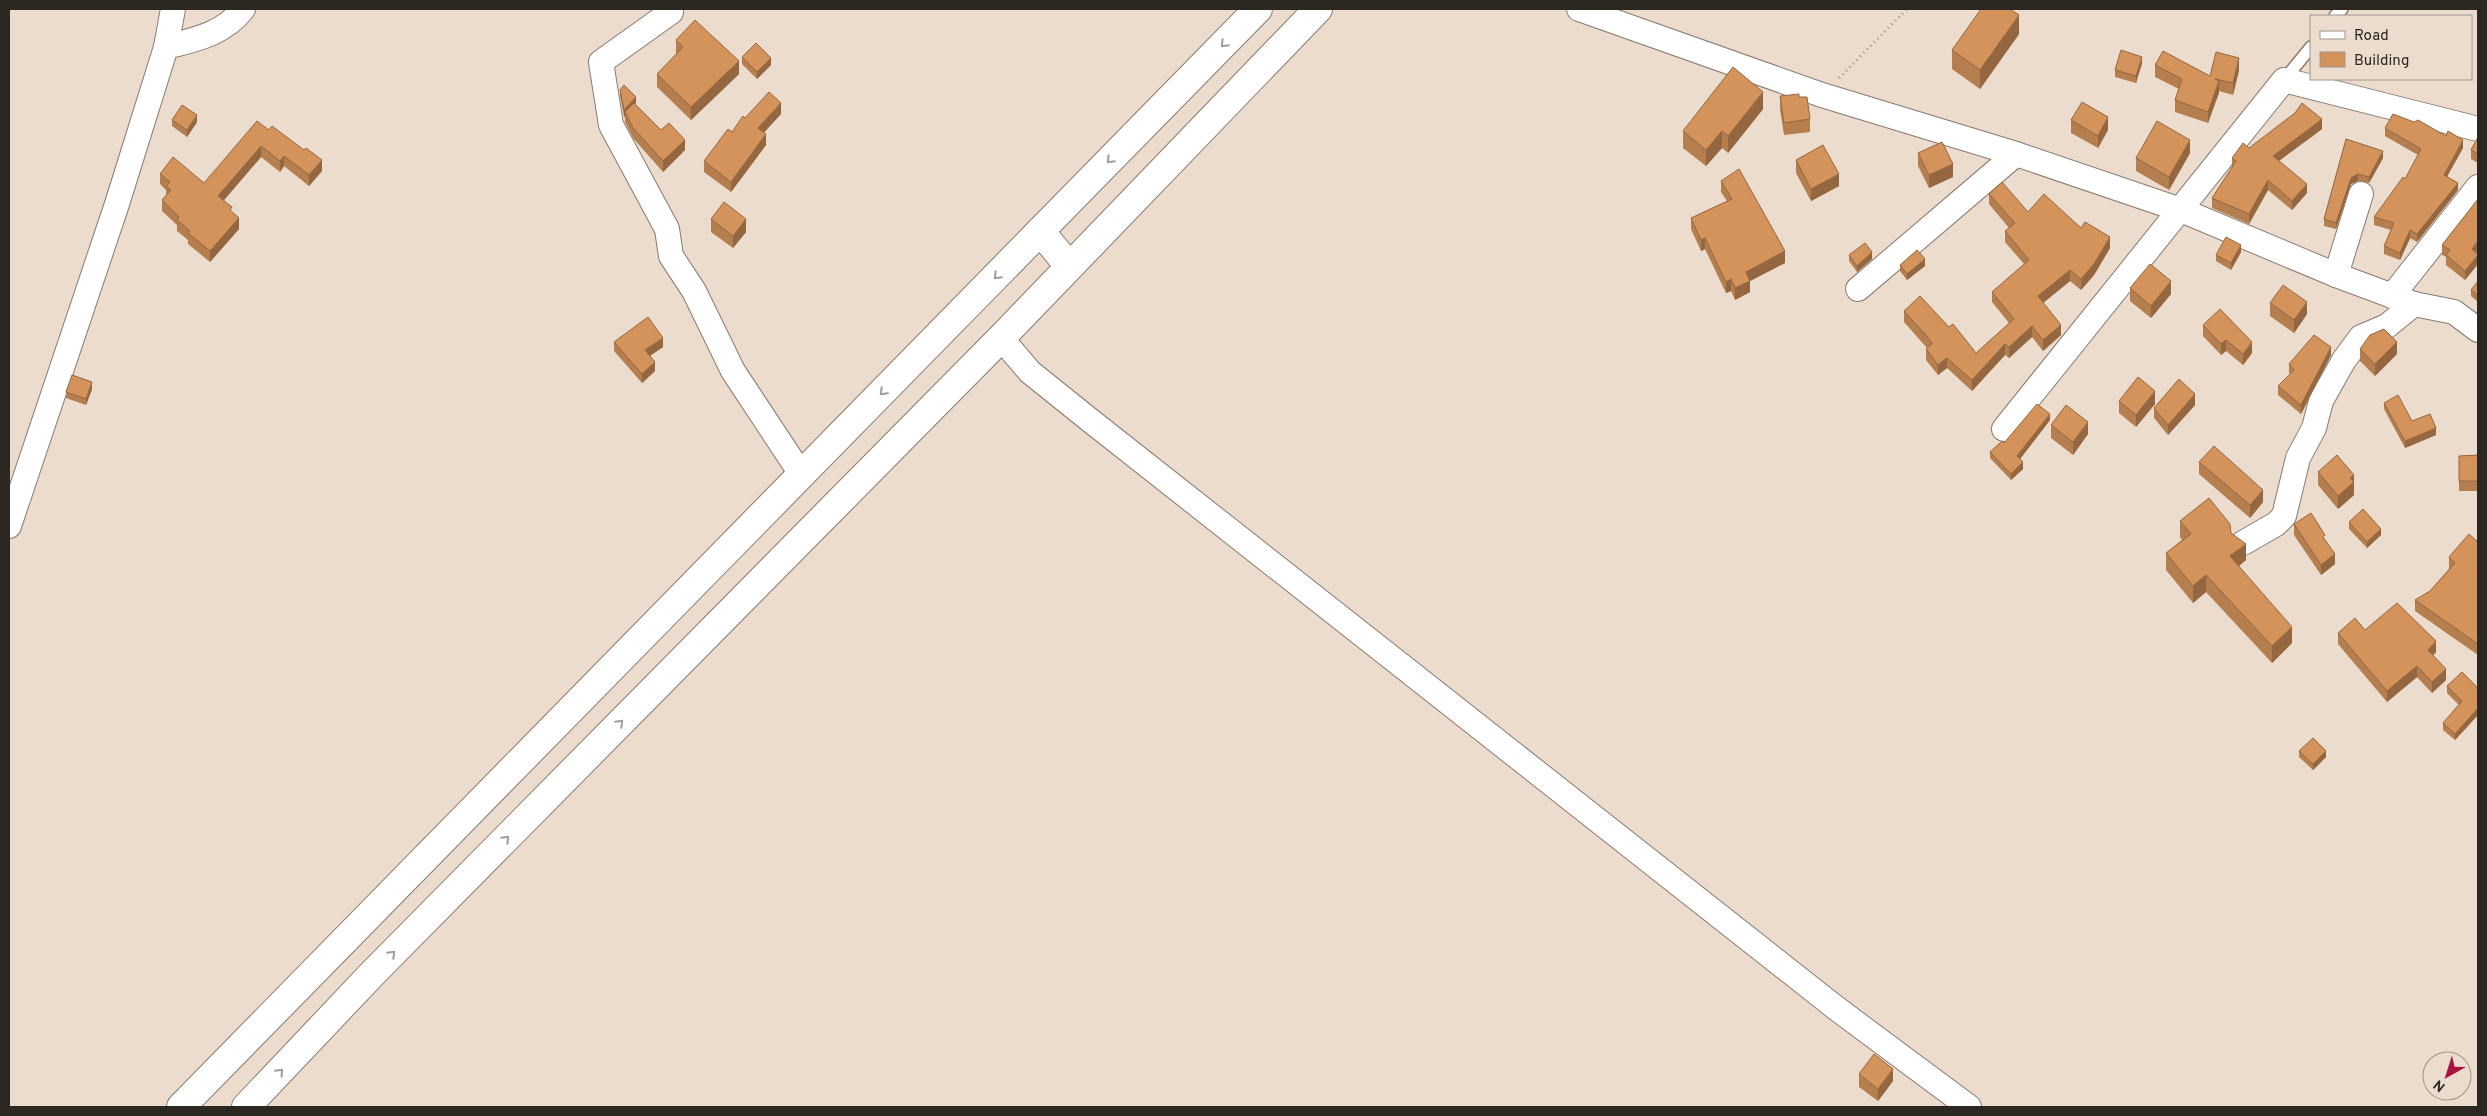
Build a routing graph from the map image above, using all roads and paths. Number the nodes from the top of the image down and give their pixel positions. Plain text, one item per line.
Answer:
1 (173, 9) edge
2 (242, 9) edge
3 (1258, 9) edge
4 (1318, 9) edge
5 (1578, 9) edge
6 (1907, 9) edge
7 (671, 10) edge
8 (166, 47) junction
9 (2310, 48) edge
10 (2284, 80) junction
11 (1822, 95) junction
12 (2478, 129) edge
13 (2016, 154) junction
14 (2478, 187) edge
15 (2361, 194) dead end
16 (2181, 210) junction
17 (1040, 231) junction
18 (1069, 266) junction
19 (2336, 276) junction
20 (1858, 289) dead end
21 (2392, 296) junction
22 (2414, 304) junction
23 (2478, 330) edge
24 (1001, 338) junction
25 (2004, 429) dead end
26 (802, 474) junction
27 (9, 526) edge
28 (2243, 543) edge
29 (182, 1107) edge
30 (246, 1107) edge
31 (1969, 1107) edge

1 - 8 street
2 - 8 street
3 -> 17 main road
4 - 18 main road
5 - 11 street
6 - 11 path
7 - 26 street
8 - 27 street
9 - 10 lane
10 - 12 street
10 - 16 street
11 - 13 street
13 - 16 street
13 - 20 street
14 - 21 street
15 - 19 street
16 - 19 street
16 - 25 street
17 - 18 main road
17 -> 26 main road
18 - 24 main road
19 - 21 street
21 - 22 street
22 - 23 street
22 - 28 street
30 -> 24 main road
24 - 31 street
26 - 29 main road

